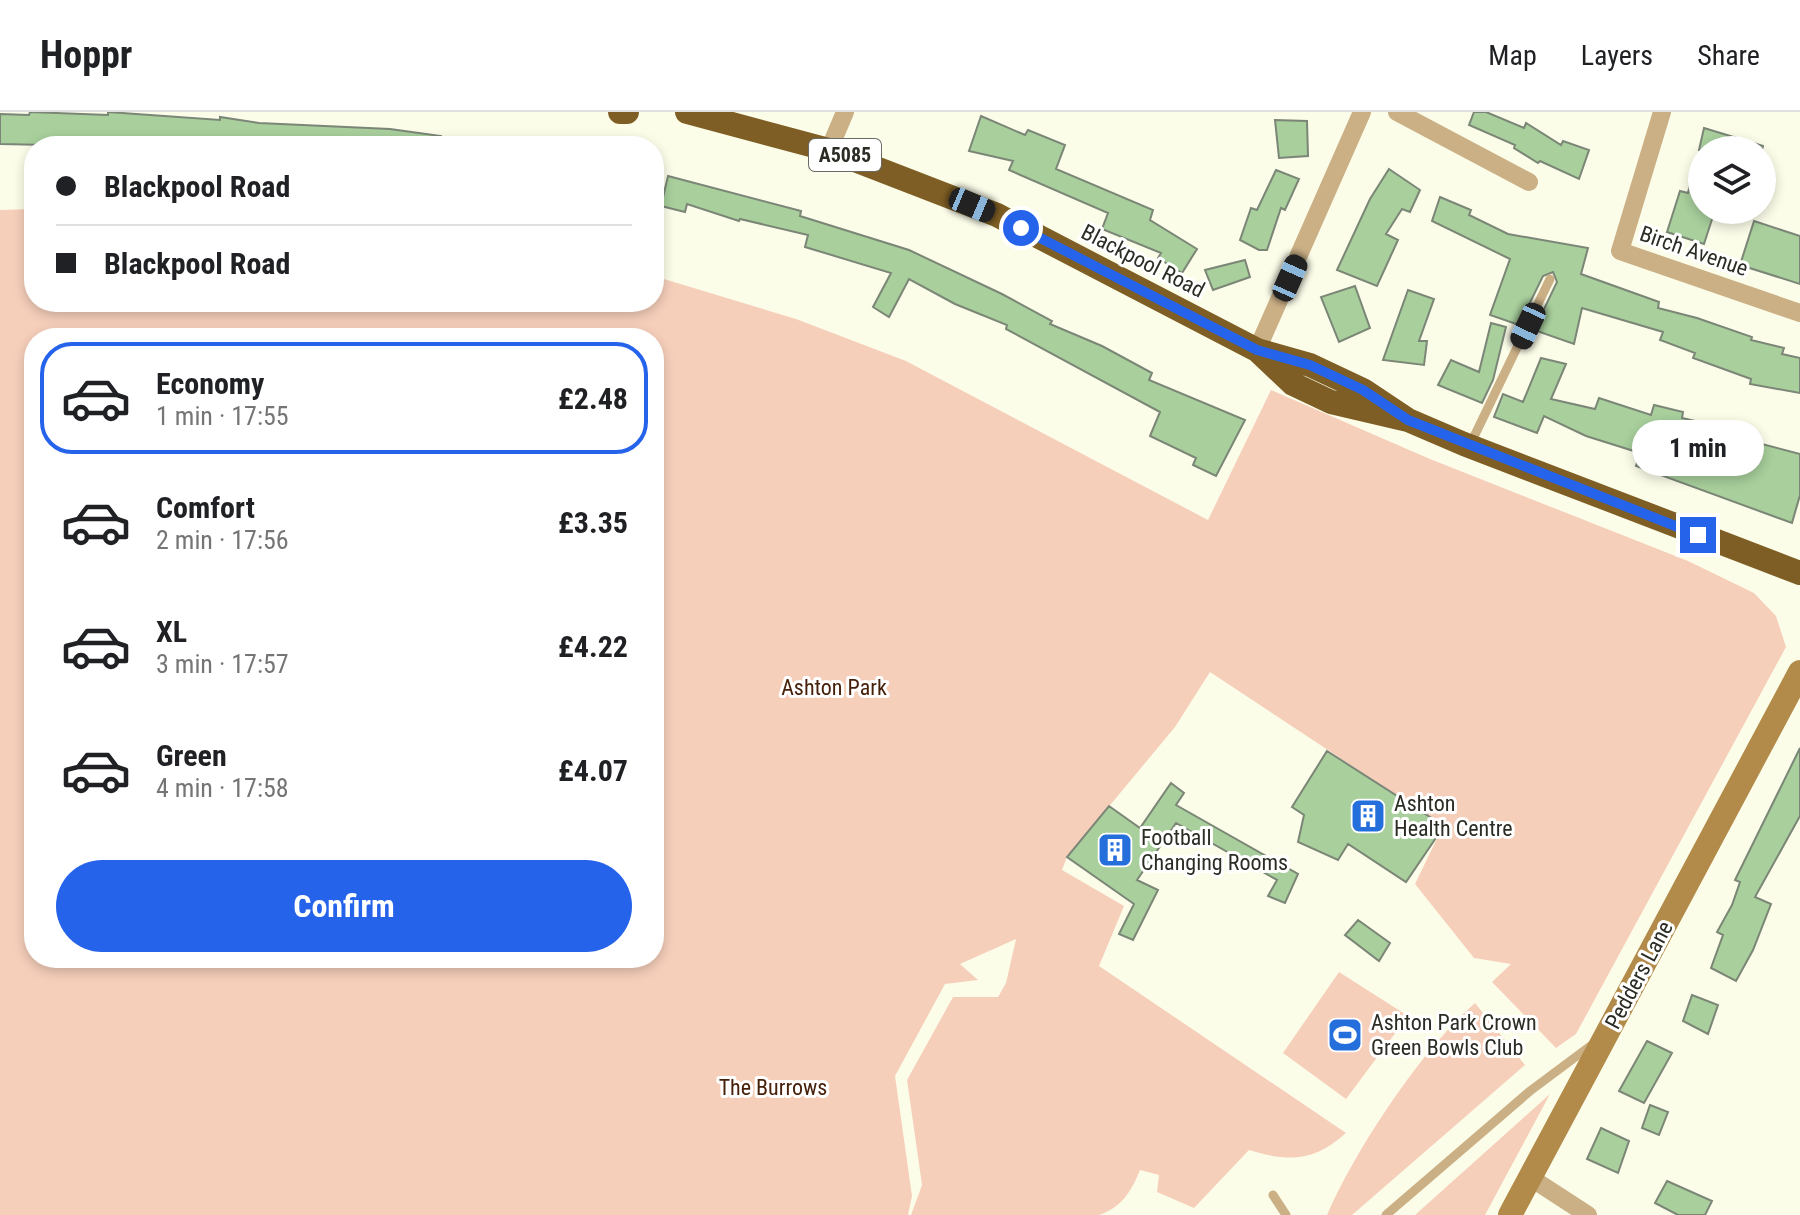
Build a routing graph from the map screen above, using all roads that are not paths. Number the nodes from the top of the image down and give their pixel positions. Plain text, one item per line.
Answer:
1 (620, 112) edge
2 (627, 112) edge
3 (687, 112) edge
4 (845, 112) edge
5 (1362, 112) edge
6 (1397, 112) edge
7 (1662, 112) edge
8 (829, 150) junction
9 (1529, 182) dead end
10 (1550, 279) dead end
11 (1800, 313) edge
12 (1257, 350) junction
13 (1469, 446) junction
14 (1800, 573) edge
15 (1800, 672) edge
16 (1800, 712) edge
17 (1767, 735) junction
18 (1608, 1032) junction
19 (1531, 1178) junction
20 (1273, 1195) dead end
21 (1286, 1215) edge
22 (1386, 1215) edge
23 (1510, 1215) edge
24 (1588, 1215) edge

1 - 2 highway
3 - 8 highway, Blackpool Road / A5085
4 - 8 street
5 - 12 street
6 - 9 street
7 - 11 street, Birch Avenue
8 - 12 highway, Blackpool Road / A5085
10 - 13 lane
12 - 13 highway, Blackpool Road / A5085
13 - 14 highway, Blackpool Road / A5085
15 - 17 street, Pedders Lane
16 - 17 street, Pedders Lane
17 - 18 street, Pedders Lane
18 - 19 street, Pedders Lane
18 - 22 lane
19 - 23 street, Pedders Lane
19 - 24 street
20 - 21 lane

